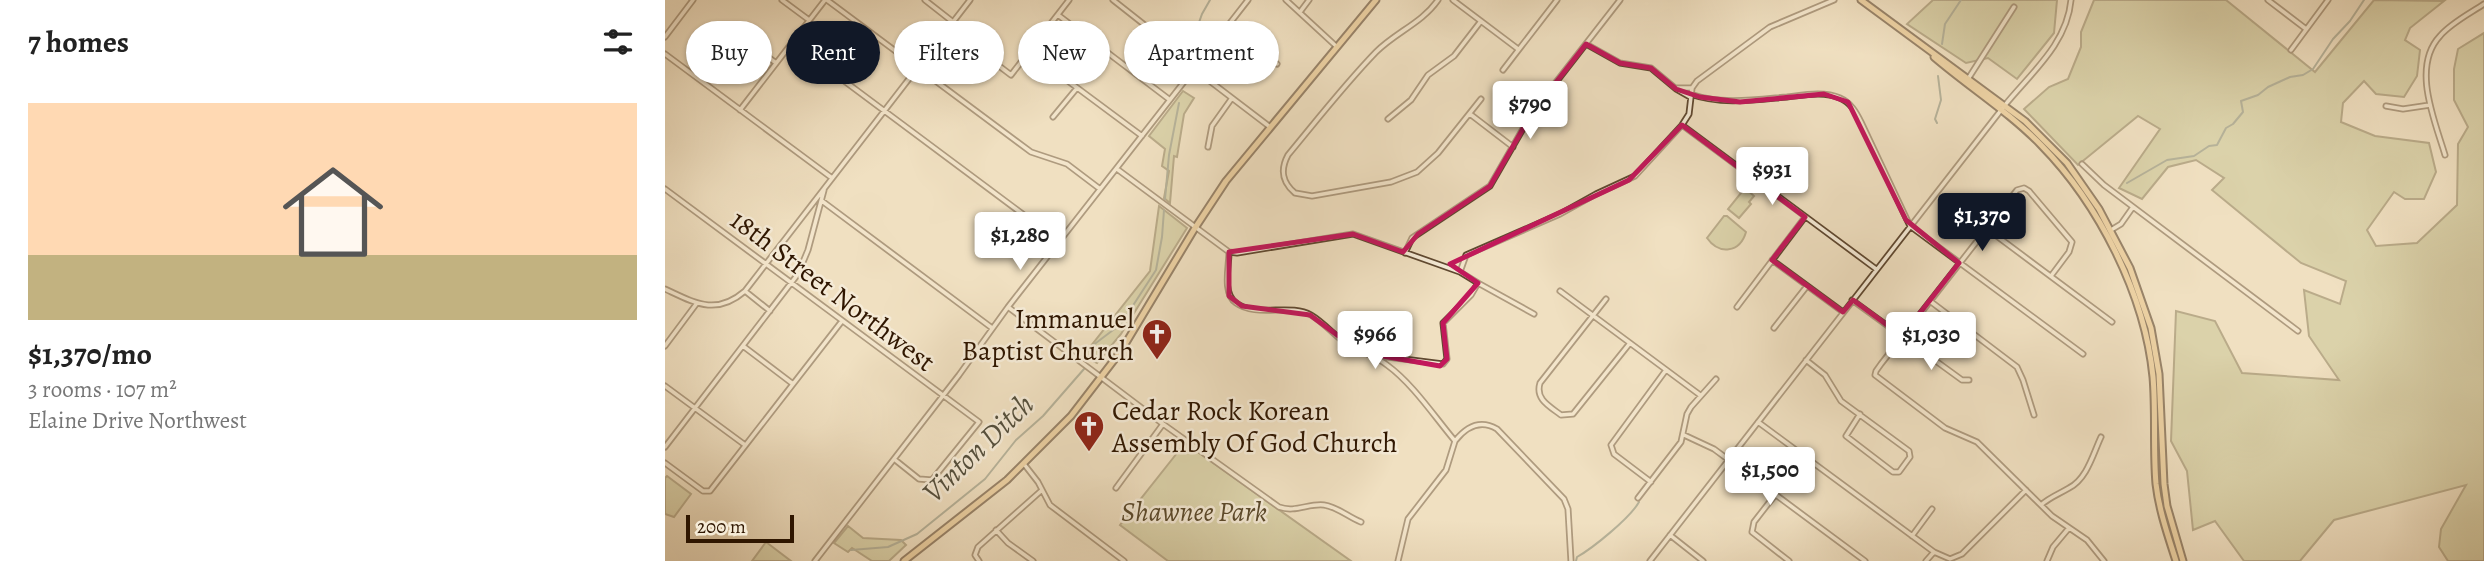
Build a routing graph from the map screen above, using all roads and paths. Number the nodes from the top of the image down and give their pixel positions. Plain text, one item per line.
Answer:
1 (693, 0) edge
2 (782, 0) edge
3 (826, 0) edge
4 (925, 0) edge
5 (970, 0) edge
6 (1069, 0) edge
7 (1113, 0) edge
8 (1248, 0) edge
9 (1286, 0) edge
10 (1310, 0) edge
11 (1376, 0) edge
12 (1438, 0) edge
13 (1453, 0) edge
14 (1557, 0) edge
15 (1620, 0) edge
16 (1834, 0) edge
17 (1861, 0) edge
18 (2071, 0) edge
19 (2268, 0) edge
20 (2328, 0) edge
21 (2484, 4) edge
22 (2014, 6) dead end
23 (1300, 12) junction
24 (1058, 15) junction
25 (809, 20) joint
26 (952, 21) edge
27 (954, 21) edge
28 (1053, 21) edge
29 (1140, 21) edge
30 (1232, 21) edge
31 (1481, 22) junction
32 (2307, 29) junction
33 (665, 37) edge
34 (1586, 44) junction
35 (1337, 47) junction
36 (786, 50) edge
37 (894, 50) edge
38 (1519, 50) junction
39 (2291, 50) dead end
40 (665, 54) edge
41 (772, 60) edge
42 (776, 63) junction
43 (1124, 65) edge
44 (1018, 66) edge
45 (1004, 70) edge
46 (1503, 70) dead end
47 (1966, 81) junction
48 (849, 84) edge
49 (905, 84) edge
50 (940, 84) edge
51 (1072, 84) edge
52 (1149, 84) edge
53 (1182, 84) edge
54 (1214, 84) edge
55 (1077, 88) junction
56 (1675, 88) junction
57 (1691, 93) junction
58 (1232, 98) junction
59 (1481, 99) dead end
60 (1170, 100) junction
61 (2430, 105) junction
62 (2386, 106) dead end
63 (2002, 107) junction
64 (740, 110) junction
65 (884, 110) junction
66 (1469, 114) junction
67 (1053, 117) dead end
68 (1388, 119) dead end
69 (1682, 125) junction
70 (1270, 127) junction
71 (1142, 136) junction
72 (1208, 147) dead end
73 (1513, 147) junction
74 (2445, 155) dead end
75 (2082, 164) dead end
76 (1117, 169) junction
77 (832, 178) junction
78 (825, 188) junction
79 (665, 189) edge
80 (1101, 190) junction
81 (822, 201) junction
82 (2133, 207) junction
83 (1024, 215) dead end
84 (1805, 217) junction
85 (1910, 226) junction
86 (1986, 228) junction
87 (1195, 229) junction
88 (2108, 232) junction
89 (1229, 252) junction
90 (1405, 253) junction
91 (1772, 260) junction
92 (1959, 263) junction
93 (766, 264) junction
94 (1876, 269) junction
95 (1460, 272) junction
96 (2051, 276) junction
97 (792, 283) junction
98 (1478, 283) junction
99 (1807, 286) junction
100 (665, 289) edge
101 (745, 291) junction
102 (1560, 291) dead end
103 (1606, 299) dead end
104 (1853, 300) junction
105 (1930, 301) junction
106 (697, 303) junction
107 (1008, 307) junction
108 (1737, 307) dead end
109 (770, 311) junction
110 (1843, 312) junction
111 (1534, 314) dead end
112 (1593, 315) junction
113 (842, 320) junction
114 (2112, 322) dead end
115 (992, 328) junction
116 (1774, 328) dead end
117 (2298, 331) dead end
118 (1902, 337) junction
119 (1630, 343) junction
120 (665, 346) edge
121 (743, 346) junction
122 (2083, 354) dead end
123 (1372, 355) junction
124 (1397, 358) junction
125 (1806, 360) junction
126 (1393, 370) junction
127 (1666, 370) junction
128 (1102, 377) junction
129 (1716, 379) dead end
130 (1969, 380) dead end
131 (793, 384) junction
132 (665, 386) edge
133 (1700, 395) junction
134 (943, 396) junction
135 (695, 408) junction
136 (1860, 414) junction
137 (2033, 415) dead end
138 (1759, 422) junction
139 (1163, 424) junction
140 (1684, 435) junction
141 (2101, 437) dead end
142 (1455, 441) junction
143 (745, 446) junction
144 (665, 447) edge
145 (894, 459) junction
146 (1729, 460) junction
147 (665, 463) edge
148 (1024, 464) junction
149 (1651, 482) junction
150 (1116, 488) dead end
151 (1042, 490) junction
152 (2026, 491) junction
153 (1775, 495) junction
154 (1638, 498) dead end
155 (2041, 505) junction
156 (1932, 509) dead end
157 (1361, 522) dead end
158 (2069, 527) junction
159 (996, 530) junction
160 (1670, 535) junction
161 (1912, 536) junction
162 (1934, 552) junction
163 (815, 561) edge
164 (904, 561) edge
165 (979, 561) edge
166 (1033, 561) edge
167 (1124, 561) edge
168 (1398, 561) edge
169 (1571, 561) edge
170 (1650, 561) edge
171 (1703, 561) edge
172 (1789, 561) edge
173 (1865, 561) edge
174 (1926, 561) edge
175 (2047, 561) edge
176 (2103, 561) edge
177 (2176, 561) edge
178 (2183, 561) edge

1 - 33 street
2 - 25 street
3 - 25 street
3 - 37 street
4 - 26 street
5 - 27 street
6 - 24 street
7 - 29 street
8 - 30 street
9 - 23 street
10 - 23 street
11 - 35 main road
12 - 66 street
13 - 31 street
14 - 38 street
15 - 34 street
16 - 57 street
17 - 47 main road
18 - 63 street
19 - 32 street
20 - 32 street
21 - 61 street
22 - 47 street
23 - 35 street
24 - 28 street
24 - 43 street
31 - 38 street
31 - 68 street
32 - 39 street
34 - 56 street
34 - 73 street
35 - 70 main road
36 - 42 street
38 - 46 street
40 - 64 street
41 - 42 street
42 - 64 street
44 - 45 street
47 - 63 main road
48 - 65 street
49 - 65 street
50 - 80 street
51 - 55 street
52 - 60 street
53 - 60 street
54 - 58 street
55 - 67 street
55 - 71 street
56 - 57 street
56 - 57 street
57 - 69 street
57 - 85 street
58 - 70 street
58 - 72 street
59 - 66 street
60 - 71 street
61 - 62 street
61 - 74 street
63 - 85 street
63 - 88 main road
64 - 77 street
65 - 77 street
65 - 83 street
66 - 73 street
69 - 84 street
69 - 95 street
70 - 87 main road
71 - 76 street
73 - 90 street
75 - 82 street
76 - 80 street
76 - 87 street
77 - 78 street
78 - 81 street
78 - 93 street
79 - 93 street, 18th Street Northwest
80 - 107 street
81 - 97 street
81 - 115 street
82 - 88 street
82 - 117 street
84 - 91 street
84 - 94 street
85 - 92 street
85 - 94 street
86 - 92 street
86 - 96 street
86 - 96 street
87 - 89 street
87 - 128 main road
88 - 177 main road
88 - 178 main road
89 - 90 street
89 - 123 street
90 - 95 street
91 - 99 street
91 - 108 street
92 - 105 street
92 - 122 street
93 - 97 street, 18th Street Northwest
93 - 101 street
94 - 104 street
95 - 98 street
96 - 114 street
97 - 109 street
97 - 113 street, 18th Street Northwest
98 - 111 street
98 - 124 street
99 - 110 street
99 - 116 street
100 - 106 street
101 - 106 street
101 - 109 street
102 - 112 street
103 - 112 street
104 - 110 street
104 - 118 street
105 - 118 street
105 - 137 street
106 - 120 street
107 - 115 street
107 - 128 street
109 - 121 street
110 - 125 street
112 - 119 street
112 - 119 street
113 - 131 street
113 - 134 street, 18th Street Northwest
115 - 134 street
118 - 130 street
118 - 152 street
119 - 127 street
121 - 131 street
121 - 135 street
123 - 124 street
123 - 126 street
124 - 126 street
125 - 136 street
125 - 138 street
126 - 142 street
127 - 133 street
127 - 149 street
128 - 139 street
128 - 148 main road
129 - 133 street
131 - 143 street
132 - 135 street
133 - 140 street
134 - 145 street
134 - 145 street, 18th Street Northwest
135 - 143 street
135 - 144 street
136 - 136 street
138 - 146 street
138 - 161 street
139 - 150 street
139 - 157 street
140 - 146 street
140 - 149 street
141 - 155 street
142 - 168 street
142 - 169 street
143 - 147 street
145 - 163 street
146 - 153 street
146 - 160 street
148 - 151 street
148 - 164 main road
149 - 154 street
151 - 159 street
151 - 167 street
152 - 155 street
152 - 162 street
153 - 172 street
153 - 173 street
155 - 158 street
156 - 161 street
158 - 175 street
158 - 176 street
159 - 165 street
159 - 166 street
160 - 170 street
160 - 171 street
161 - 162 street
162 - 174 street

